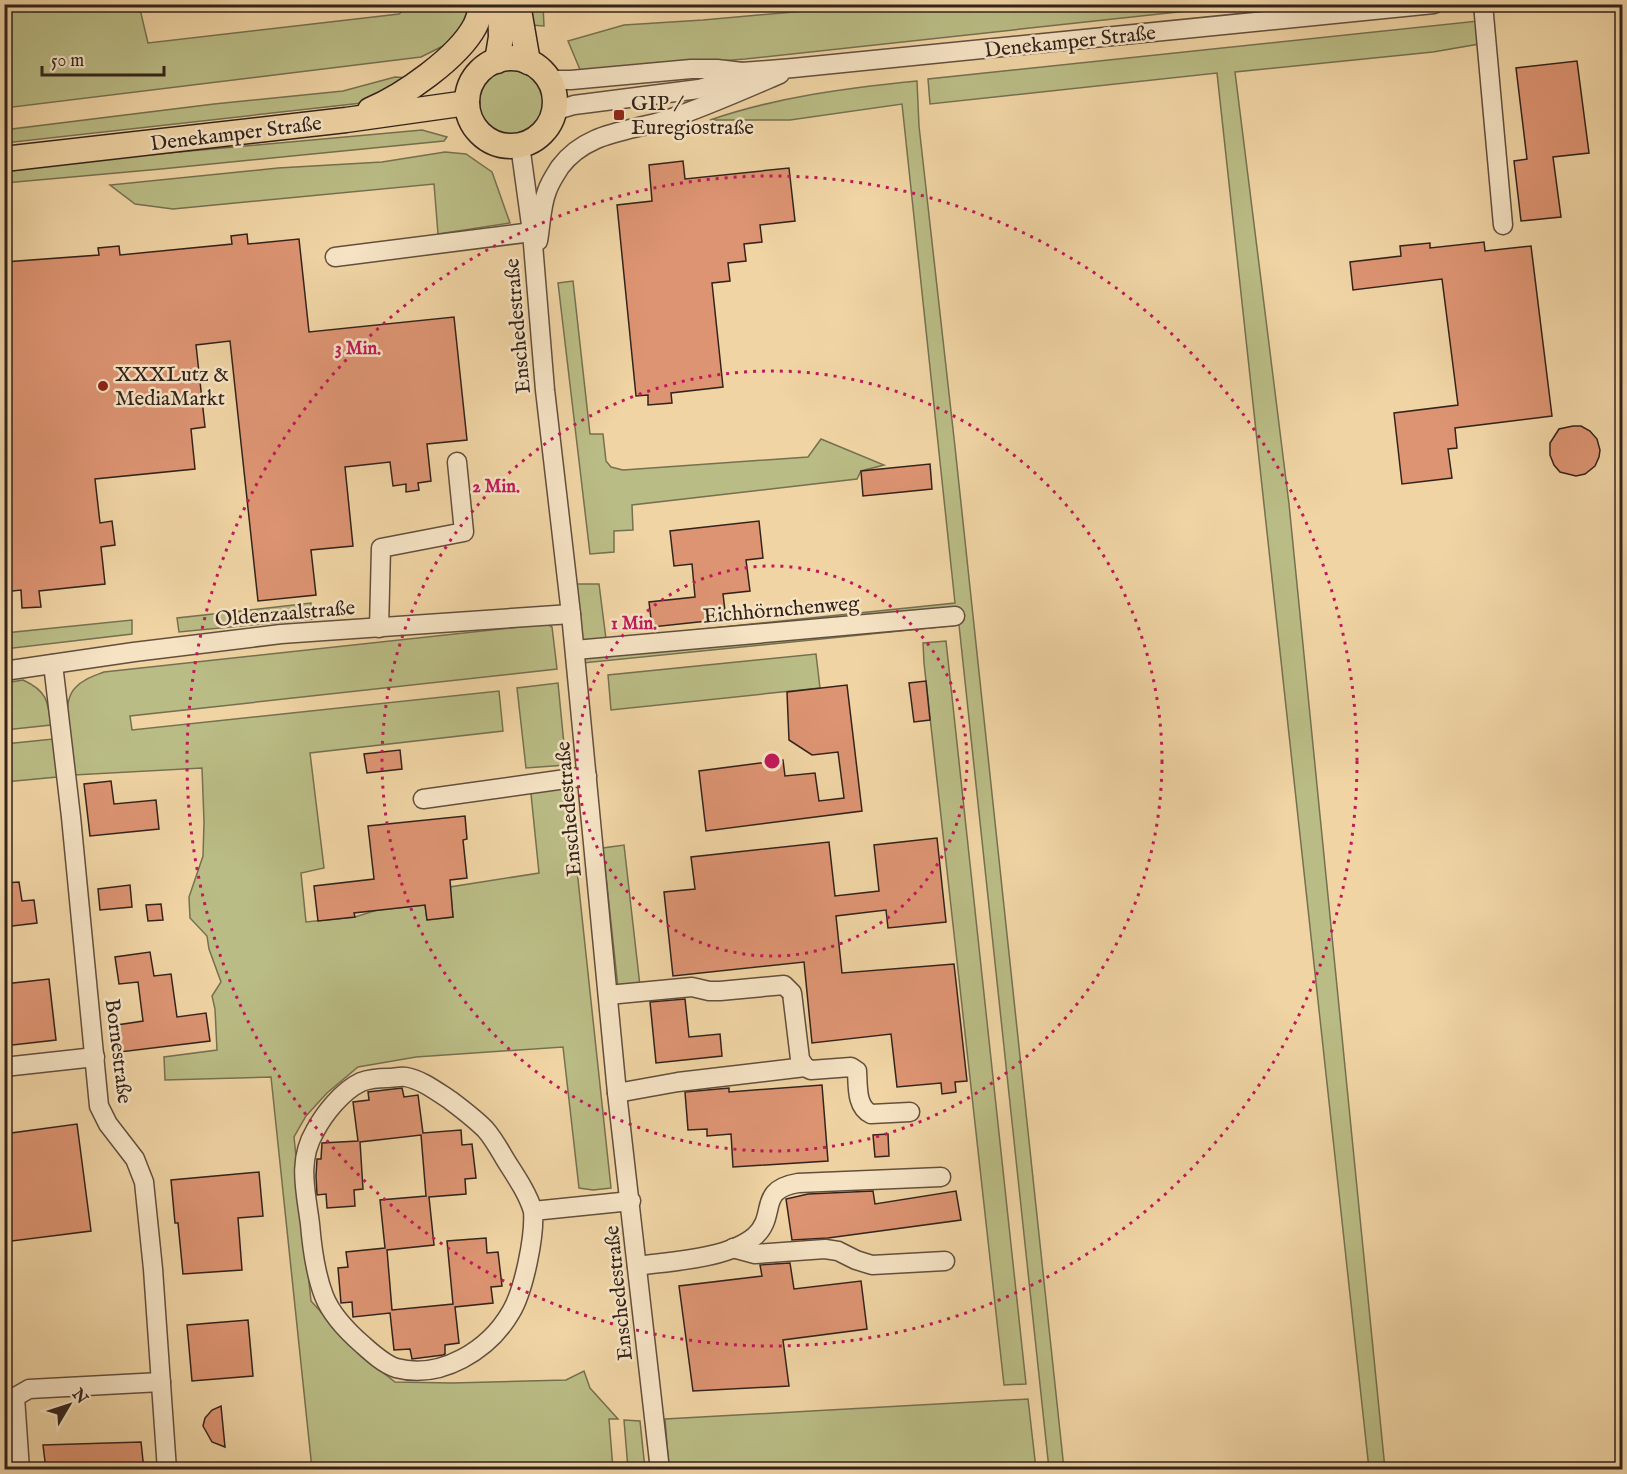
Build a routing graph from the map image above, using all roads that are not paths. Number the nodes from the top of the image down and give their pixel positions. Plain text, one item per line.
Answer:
1 (483, 4) edge
2 (500, 4) edge
3 (518, 4) edge
4 (1434, 4) edge
5 (1483, 4) edge
6 (496, 61) junction
7 (528, 62) junction
8 (793, 68) junction
9 (742, 72) junction
10 (548, 80) junction
11 (467, 103) junction
12 (554, 111) junction
13 (346, 120) junction
14 (520, 145) junction
15 (4, 159) edge
16 (1503, 225) dead end
17 (532, 232) junction
18 (335, 257) dead end
19 (534, 269) junction
20 (457, 462) dead end
21 (571, 614) junction
22 (955, 616) dead end
23 (379, 628) junction
24 (575, 650) junction
25 (53, 664) junction
26 (4, 671) edge
27 (587, 776) junction
28 (423, 799) dead end
29 (608, 994) junction
30 (95, 1057) junction
31 (4, 1067) edge
32 (805, 1067) junction
33 (617, 1093) junction
34 (910, 1112) dead end
35 (941, 1177) dead end
36 (631, 1201) junction
37 (533, 1211) junction
38 (733, 1248) junction
39 (945, 1261) dead end
40 (638, 1266) junction
41 (161, 1382) junction
42 (20, 1470) edge
43 (167, 1470) edge
44 (660, 1470) edge

1 - 13 main road
2 - 6 main road
3 - 7 main road
4 - 8 street, Denekamper Straße
5 - 16 street
6 - 7 main road
6 - 11 main road
7 - 10 main road
8 - 9 street, Denekamper Straße
8 - 19 street
9 - 10 street, Denekamper Straße
9 - 12 street, Denekamper Straße
10 - 12 main road
11 - 13 main road, Denekamper Straße
11 - 14 main road
12 - 14 main road
13 - 15 main road, Denekamper Straße
14 - 17 street, Enschedestraße
17 - 18 street
17 - 19 street, Enschedestraße
19 - 21 street, Enschedestraße
20 - 23 street
21 - 23 street, Oldenzaalstraße
21 - 24 street, Enschedestraße
22 - 24 street, Eichhörnchenweg
23 - 25 street, Oldenzaalstraße
24 - 27 street, Enschedestraße
25 - 26 street, Oldenzaalstraße
25 - 30 street, Bornestraße
27 - 28 street
27 - 29 street, Enschedestraße
29 - 32 street
29 - 33 street, Enschedestraße
30 - 31 street
30 - 41 street, Bornestraße
32 - 33 street
32 - 34 street
33 - 36 street, Enschedestraße
35 - 38 street
36 - 37 street
36 - 40 street, Enschedestraße
37 - 37 street
38 - 39 street
38 - 40 street
40 - 44 street, Enschedestraße
41 - 42 street
41 - 43 street, Bornestraße

